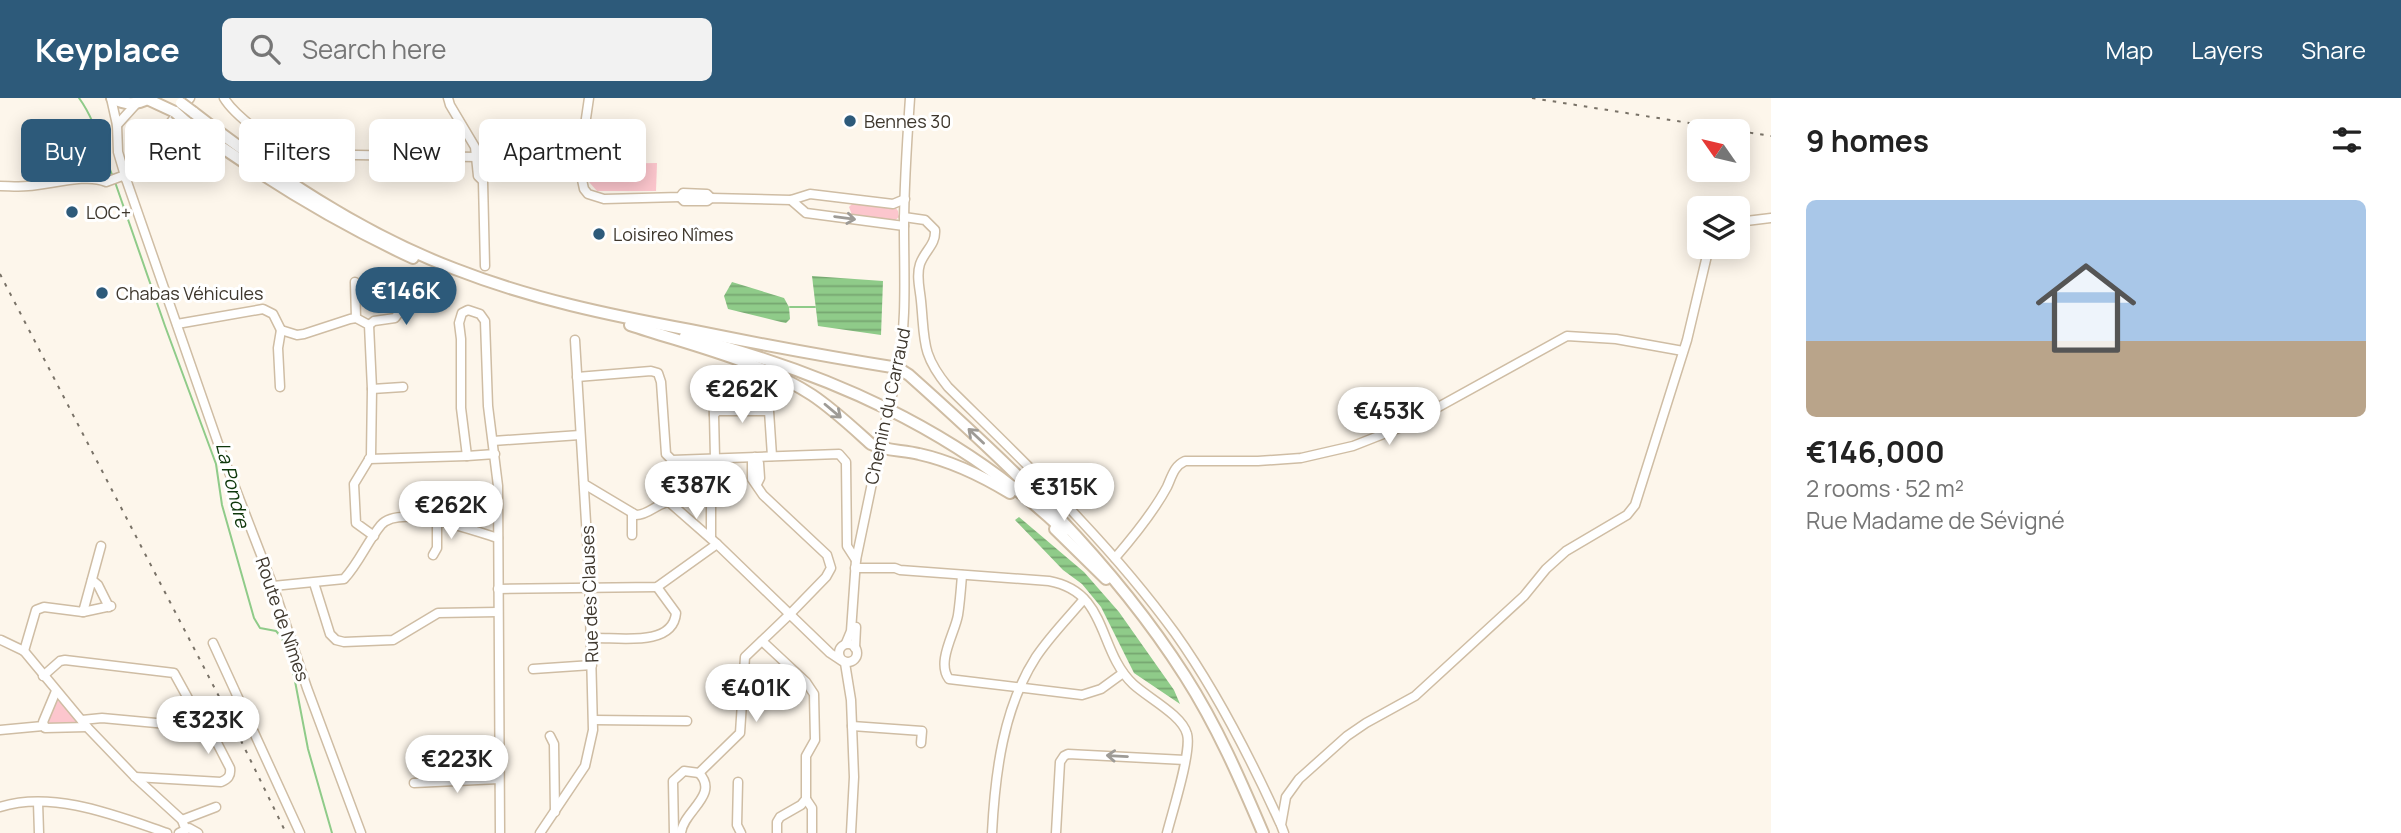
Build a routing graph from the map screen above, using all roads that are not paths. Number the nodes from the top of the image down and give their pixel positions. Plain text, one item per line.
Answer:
1 (112, 98) edge
2 (224, 98) edge
3 (448, 98) edge
4 (589, 98) edge
5 (911, 98) edge
6 (145, 100) edge
7 (180, 103) edge
8 (586, 119) edge
9 (117, 125) junction
10 (477, 157) junction
11 (123, 177) junction
12 (582, 182) edge
13 (0, 186) edge
14 (791, 200) junction
15 (905, 200) junction
16 (1771, 218) edge
17 (904, 221) junction
18 (1750, 221) edge
19 (1706, 259) edge
20 (485, 266) dead end
21 (355, 282) dead end
22 (416, 293) dead end
23 (590, 311) junction
24 (356, 318) junction
25 (177, 324) junction
26 (369, 324) junction
27 (281, 330) junction
28 (575, 341) dead end
29 (1683, 351) junction
30 (897, 374) junction
31 (578, 377) junction
32 (280, 387) dead end
33 (403, 387) dead end
34 (372, 389) junction
35 (713, 396) dead end
36 (714, 415) junction
37 (580, 435) junction
38 (493, 441) junction
39 (879, 448) junction
40 (495, 454) junction
41 (467, 456) junction
42 (772, 456) junction
43 (715, 458) junction
44 (755, 458) junction
45 (369, 459) junction
46 (584, 484) junction
47 (711, 503) dead end
48 (632, 513) junction
49 (437, 519) junction
50 (632, 535) dead end
51 (374, 536) junction
52 (498, 538) junction
53 (714, 541) junction
54 (101, 546) dead end
55 (433, 555) dead end
56 (1115, 558) junction
57 (855, 564) junction
58 (962, 575) junction
59 (92, 580) junction
60 (314, 583) junction
61 (273, 586) junction
62 (854, 586) junction
63 (657, 587) junction
64 (589, 588) junction
65 (498, 589) junction
66 (1084, 599) junction
67 (1139, 611) junction
68 (83, 612) junction
69 (498, 612) junction
70 (791, 613) junction
71 (815, 636) junction
72 (592, 638) junction
73 (1, 640) edge
74 (762, 641) junction
75 (213, 643) dead end
76 (844, 644) junction
77 (855, 648) junction
78 (24, 651) junction
79 (855, 658) junction
80 (843, 662) junction
81 (592, 665) junction
82 (533, 668) dead end
83 (1123, 673) junction
84 (43, 676) junction
85 (1020, 689) junction
86 (56, 691) junction
87 (851, 700) junction
88 (594, 720) junction
89 (687, 722) dead end
90 (84, 723) junction
91 (44, 726) junction
92 (852, 726) junction
93 (210, 728) junction
94 (0, 730) edge
95 (550, 736) dead end
96 (921, 743) dead end
97 (1185, 760) junction
98 (699, 773) junction
99 (135, 778) junction
100 (499, 779) junction
101 (738, 782) dead end
102 (414, 783) dead end
103 (806, 799) junction
104 (38, 802) junction
105 (0, 807) edge
106 (216, 807) dead end
107 (555, 812) junction
108 (182, 827) edge
109 (1283, 829) edge
110 (812, 832) edge
111 (39, 833) edge
112 (167, 833) edge
113 (198, 833) edge
114 (300, 833) edge
115 (361, 833) edge
116 (500, 833) edge
117 (540, 833) edge
118 (674, 833) edge
119 (681, 833) edge
120 (741, 833) edge
121 (777, 833) edge
122 (851, 833) edge
123 (992, 833) edge
124 (1056, 833) edge
125 (1167, 833) edge
126 (1263, 833) edge

1 - 6 main road
1 - 9 street, Route de Nîmes
2 - 10 street
3 - 10 street
4 - 8 street
5 - 15 street, Chemin du Carraud
6 - 7 main road
6 - 9 street
7 - 11 street
7 - 23 main road, bridge
9 - 11 street, Route de Nîmes
10 - 20 street
11 - 13 street
11 - 25 street, Route de Nîmes
12 - 14 street
14 - 15 street
14 -> 17 street
15 - 17 street, Chemin du Carraud
16 - 18 street
17 - 30 street, Chemin du Carraud
17 - 56 street
19 - 29 street
21 - 24 street
22 - 26 street
23 - 30 main road
23 -> 39 main road
23 - 67 main road
24 - 26 street
24 - 27 street
25 - 27 street
25 - 61 street, Route de Nîmes
26 - 34 street
27 - 32 street
28 - 31 street, Rue des Clauses
29 - 56 street
29 - 109 street
30 - 39 street, Chemin du Carraud, bridge
67 -> 30 main road
31 - 37 street, Rue des Clauses
31 - 43 street
33 - 34 street
34 - 45 street
35 - 36 street
36 - 42 street
36 - 43 street
37 - 38 street
37 - 46 street, Rue des Clauses
38 - 40 street
38 - 41 street
39 - 57 street, Chemin du Carraud
39 - 67 main road
40 - 41 street
40 - 52 street
41 - 45 street
42 - 44 street
42 - 57 street
43 - 44 street
44 - 70 street
45 - 51 street
46 - 48 street
46 - 64 street, Rue des Clauses
47 - 53 street
48 - 50 street
48 - 53 street
49 - 51 street
49 - 52 street
49 - 55 street
51 - 60 street
52 - 65 street
53 - 63 street
53 - 70 street
54 - 59 street
56 - 109 street
57 - 58 street
57 - 62 street, Chemin du Carraud
58 - 66 street
58 - 85 street
59 - 68 street
59 - 68 street
60 - 61 street
60 - 69 street
61 - 115 street, Route de Nîmes
62 - 76 street, Chemin du Carraud
62 - 77 street, Chemin du Carraud
63 - 64 street
63 - 72 street
64 - 65 street
64 - 72 street, Rue des Clauses
65 - 69 street
66 - 83 street
66 - 85 street
67 - 126 main road
68 - 78 street
69 - 100 street
70 - 71 street
70 - 74 street
71 - 76 street
71 - 80 street
72 - 81 street, Rue des Clauses
73 - 78 street
74 - 98 street
74 - 103 street
75 - 114 street
76 - 77 street
76 - 80 street, Chemin du Carraud
77 - 79 street, Chemin du Carraud
78 - 84 street
79 - 80 street
79 - 87 street, Chemin du Carraud
80 - 87 street, Chemin du Carraud
81 - 82 street
81 - 88 street, Rue des Clauses
83 - 85 street
83 - 97 street
84 - 86 street
84 - 93 street
85 - 123 street
86 - 90 street
86 - 91 street
87 - 92 street, Chemin du Carraud
88 - 89 street
88 - 107 street, Rue des Clauses
90 - 91 street
90 - 93 street
90 - 99 street
91 - 94 street
92 - 96 street
92 - 122 street, Chemin du Carraud
93 - 99 street
95 - 107 street
97 -> 124 street
97 - 125 street
98 - 118 street
98 - 119 street
99 - 108 street
100 - 102 street
100 - 116 street
101 - 120 street
103 - 110 street
103 - 121 street
104 - 105 street
104 - 111 street
104 - 112 street
106 - 108 street
107 - 117 street, Rue des Clauses
108 - 113 street

